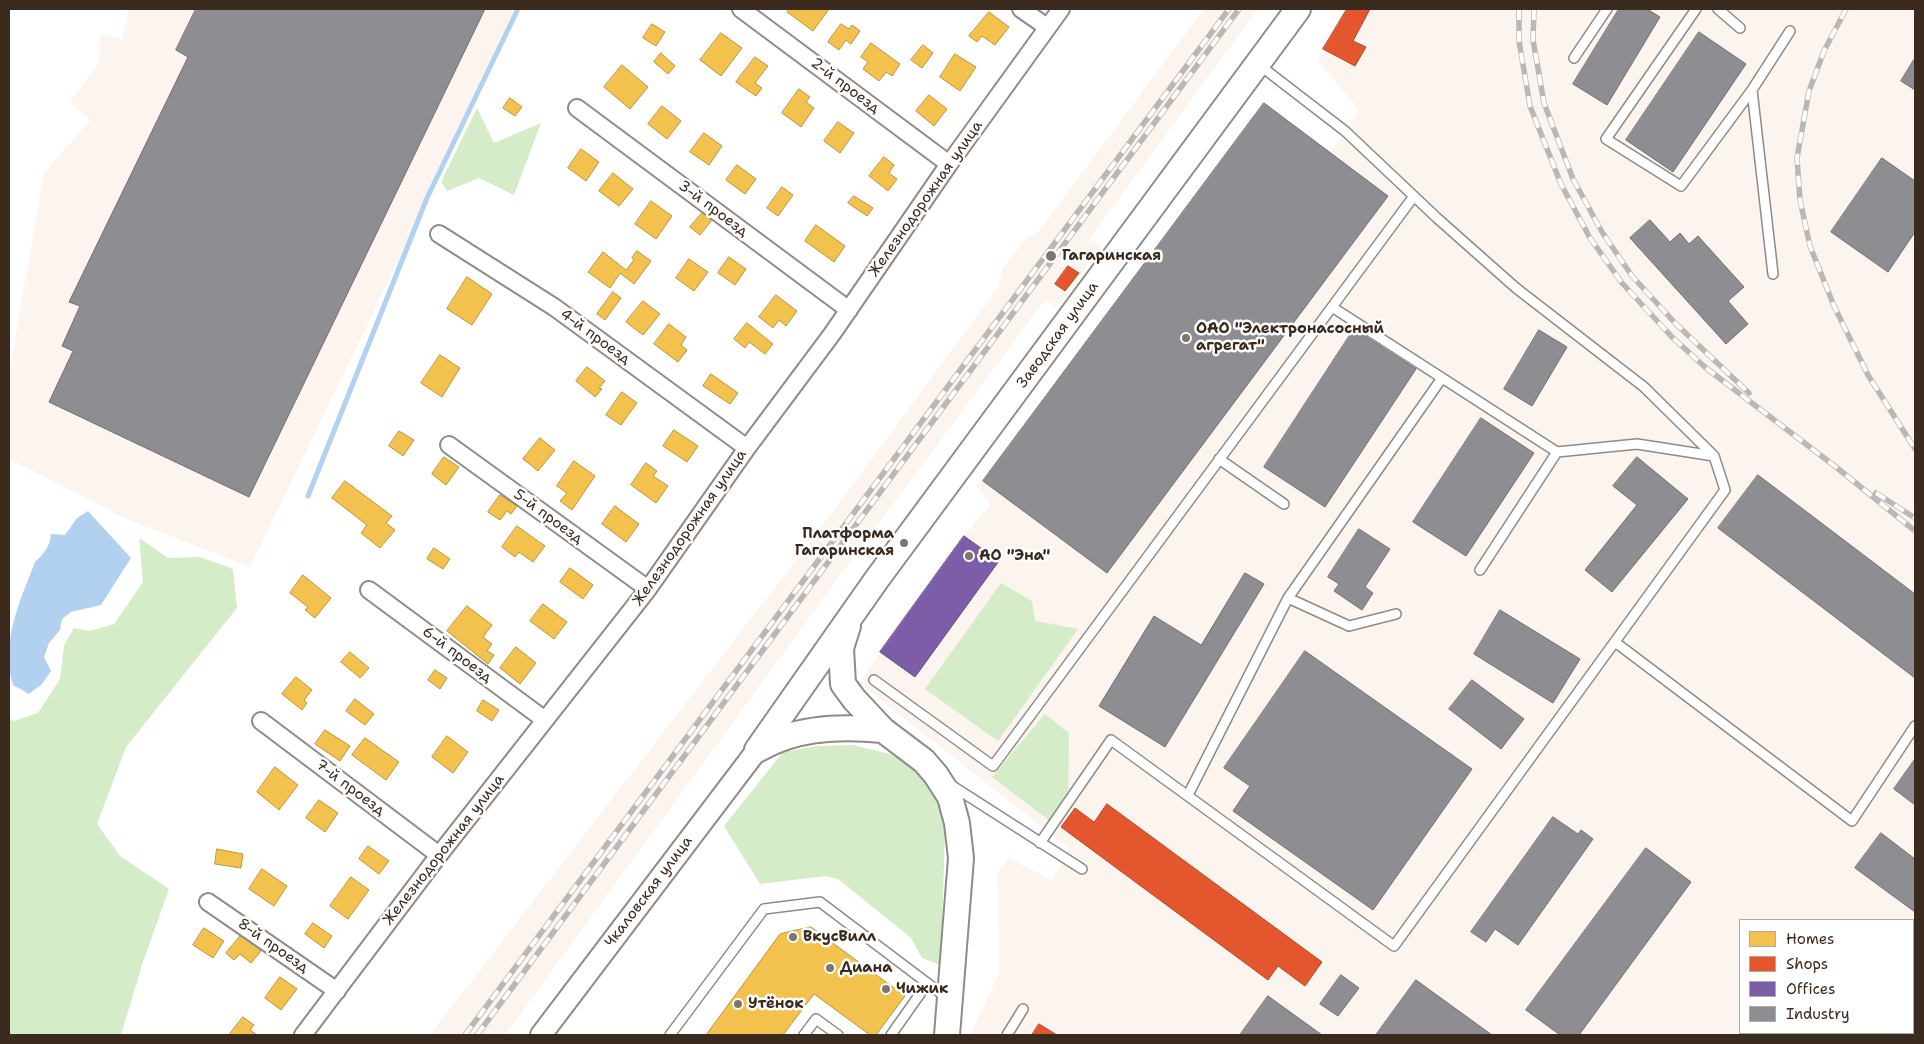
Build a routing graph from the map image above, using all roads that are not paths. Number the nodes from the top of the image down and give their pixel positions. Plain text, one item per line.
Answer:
1 (740, 9) edge
2 (1022, 9) edge
3 (1061, 9) edge
4 (1298, 9) edge
5 (1607, 9) edge
6 (1696, 9) edge
7 (1718, 9) edge
8 (1047, 28) junction
9 (1740, 28) dead end
10 (1790, 31) dead end
11 (1574, 58) dead end
12 (1257, 64) junction
13 (1752, 90) junction
14 (577, 108) dead end
15 (949, 164) junction
16 (1414, 196) junction
17 (439, 234) dead end
18 (1773, 274) dead end
19 (1332, 307) junction
20 (849, 310) junction
21 (1442, 378) junction
22 (449, 445) dead end
23 (747, 448) junction
24 (1557, 452) junction
25 (1714, 456) junction
26 (1219, 459) junction
27 (1284, 504) dead end
28 (1480, 570) dead end
29 (648, 589) junction
30 (369, 590) dead end
31 (1288, 598) junction
32 (853, 613) junction
33 (1396, 614) dead end
34 (1616, 642) junction
35 (874, 680) dead end
36 (844, 687) junction
37 (800, 688) junction
38 (545, 720) junction
39 (261, 721) dead end
40 (1915, 726) edge
41 (826, 730) junction
42 (883, 730) junction
43 (757, 750) junction
44 (936, 775) junction
45 (1188, 795) junction
46 (1040, 842) junction
47 (439, 855) junction
48 (1082, 869) dead end
49 (208, 902) dead end
50 (928, 984) junction
51 (337, 990) junction
52 (950, 1000) junction
53 (1023, 1009) dead end
54 (303, 1035) edge
55 (541, 1035) edge
56 (670, 1035) edge
57 (804, 1035) edge
58 (838, 1035) edge
59 (892, 1035) edge
60 (947, 1035) edge
61 (1007, 1035) edge

1 - 15 street, 2-й проезд
2 - 8 street
3 - 8 street, Железнодорожная улица
4 - 12 main road, Заводская улица
5 - 11 lane
6 - 13 lane
7 - 9 lane
8 - 15 street, Железнодорожная улица
10 - 13 lane
12 - 16 lane
12 - 32 main road, Заводская улица
13 - 18 lane
14 - 20 street, 3-й проезд
15 - 20 street, Железнодорожная улица
16 - 19 lane
16 - 25 lane
17 - 23 street, 4-й проезд
19 - 21 lane
19 - 26 lane
20 - 23 street, Железнодорожная улица
21 - 24 lane
21 - 31 lane
22 - 29 street, 5-й проезд
23 - 29 street, Железнодорожная улица
24 - 25 lane
24 - 28 lane
25 - 34 lane
26 - 27 lane
26 - 35 lane
29 - 38 street, Железнодорожная улица
30 - 38 street, 6-й проезд
31 - 33 lane
31 - 45 lane
32 - 36 main road
32 - 37 main road, Заводская улица
34 - 40 lane
34 - 45 lane
36 - 37 main road
36 - 41 main road
36 - 42 main road
37 - 41 main road
37 - 43 main road, Заводская улица
38 - 47 street, Железнодорожная улица
39 - 47 street, 7-й проезд
41 - 42 main road
41 - 43 main road
42 - 44 main road
43 - 55 street, Чкаловская улица
44 - 46 lane
44 - 52 main road
45 - 46 lane
46 - 48 lane
47 - 51 street, Железнодорожная улица
49 - 51 street, 8-й проезд
50 - 52 lane
50 - 56 lane
50 - 59 lane
51 - 54 street, Железнодорожная улица
52 - 60 main road
53 - 61 lane
57 - 58 lane

